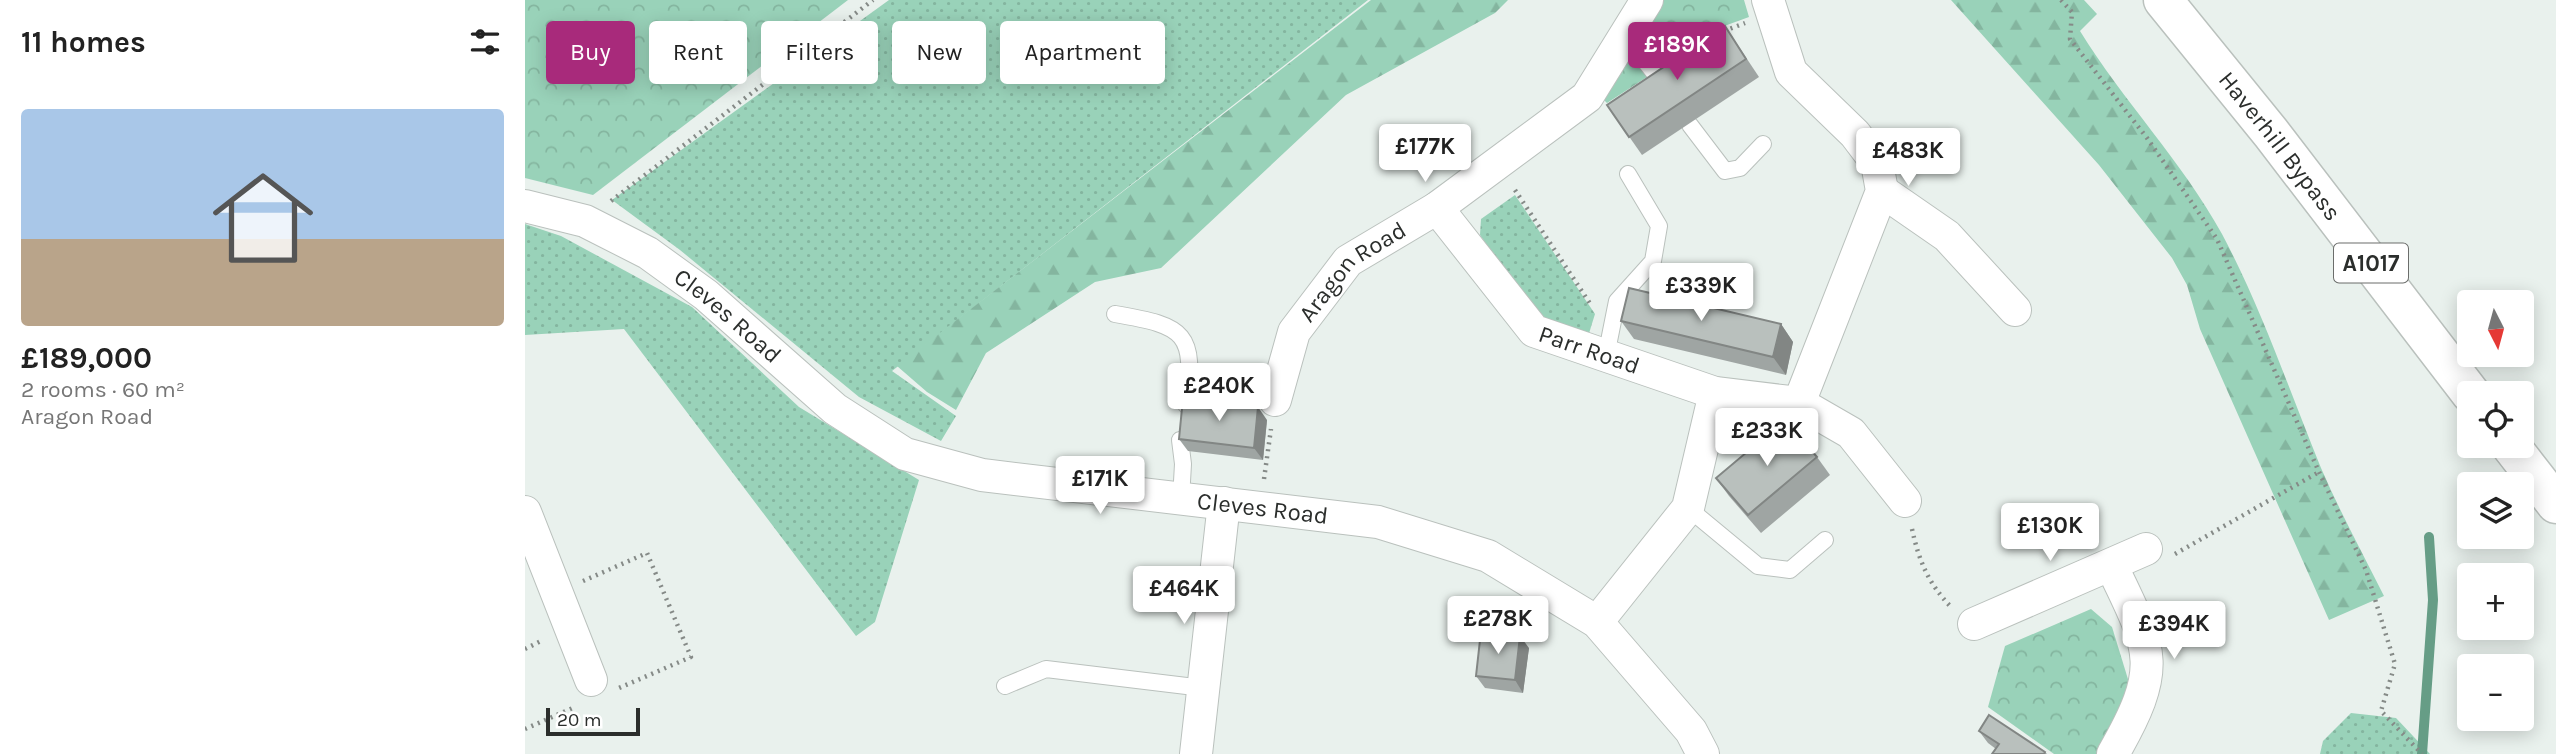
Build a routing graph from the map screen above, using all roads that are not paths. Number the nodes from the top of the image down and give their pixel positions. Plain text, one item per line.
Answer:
1 (1647, 0) edge
2 (1768, 0) edge
3 (2164, 0) edge
4 (1625, 36) junction
5 (1667, 90) edge
6 (1689, 125) dead end
7 (1763, 144) dead end
8 (1628, 174) dead end
9 (1882, 191) junction
10 (525, 206) edge
11 (1437, 208) junction
12 (2015, 310) dead end
13 (1115, 314) dead end
14 (1606, 356) junction
15 (2461, 381) edge
16 (1715, 393) junction
17 (1275, 400) road end
18 (1799, 402) junction
19 (1186, 405) edge
20 (1180, 440) edge
21 (2520, 458) edge
22 (1181, 499) junction
23 (1905, 501) road end
24 (1224, 503) junction
25 (2556, 504) edge
26 (1688, 508) junction
27 (525, 512) edge
28 (1825, 540) dead end
29 (2146, 549) road end
30 (2111, 565) junction
31 (1597, 622) junction
32 (1974, 624) road end
33 (1005, 686) dead end
34 (1203, 688) junction
35 (594, 689) road end
36 (1196, 754) edge
37 (1703, 754) edge
38 (2113, 754) edge

1 - 4 street, Aragon Road
2 - 9 street
3 - 15 main road, Haverhill Bypass / A1017
4 - 5 lane
4 - 11 street, Aragon Road
6 - 7 lane
8 - 14 lane
9 - 12 street
9 - 18 street
10 - 22 street, Cleves Road
11 - 14 street, Parr Road
11 - 17 street, Aragon Road
13 - 19 lane
14 - 16 street, Parr Road
16 - 18 street, Parr Road
16 - 26 street
18 - 23 street, Parr Road
20 - 22 lane
21 - 25 main road
22 - 24 street, Cleves Road
24 - 31 street, Cleves Road
24 - 34 street
26 - 28 lane
26 - 31 street
27 - 35 street
29 - 30 street
30 - 32 street
30 - 38 street
31 - 37 street, Cleves Road
33 - 34 lane
34 - 36 street

